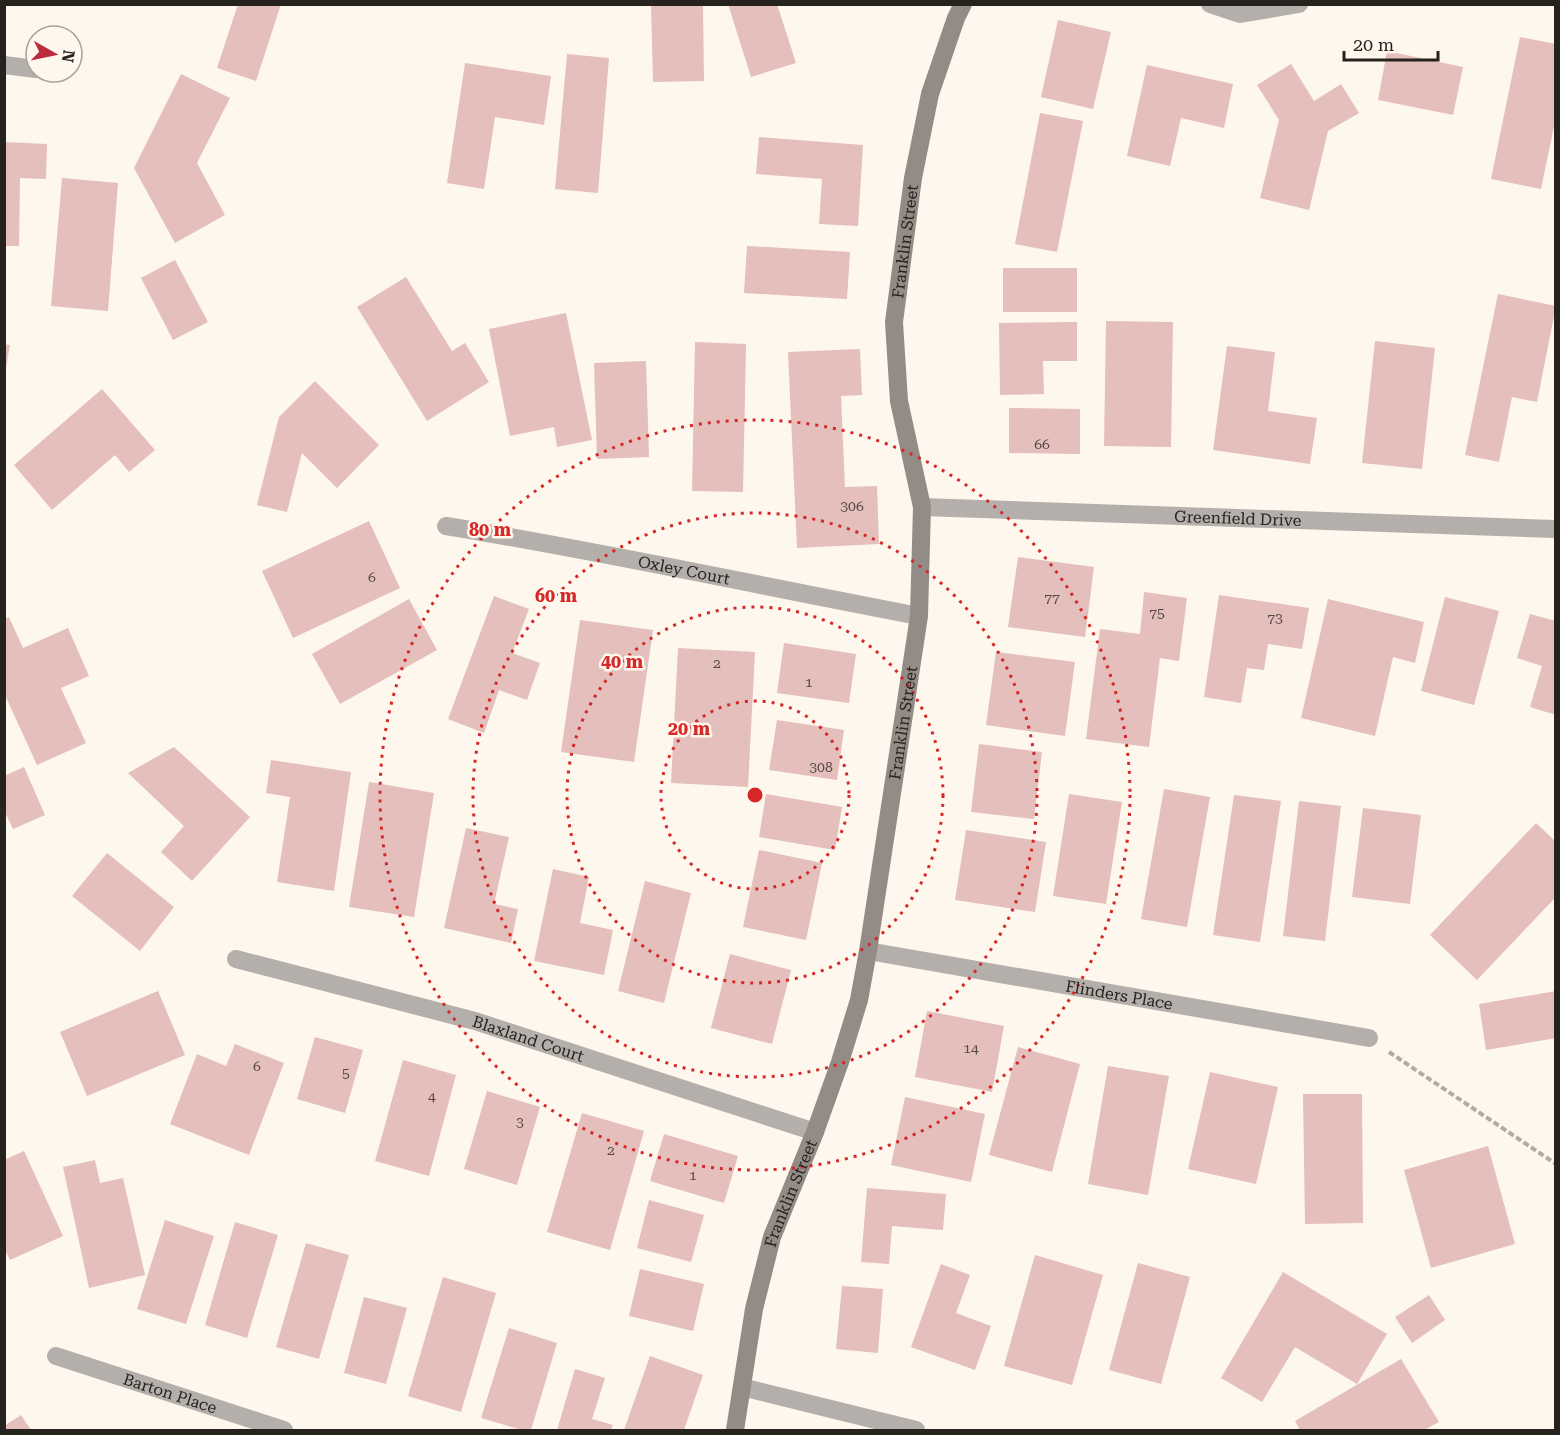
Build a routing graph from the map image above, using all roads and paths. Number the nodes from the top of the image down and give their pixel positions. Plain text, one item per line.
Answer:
1 (963, 4) edge
2 (1210, 4) edge
3 (1299, 4) edge
4 (4, 65) edge
5 (24, 68) edge
6 (922, 507) junction
7 (446, 526) dead end
8 (1556, 529) edge
9 (919, 616) junction
10 (868, 951) junction
11 (236, 959) dead end
12 (1369, 1038) joint
13 (815, 1132) junction
14 (1556, 1164) edge
15 (56, 1356) dead end
16 (742, 1387) junction
17 (284, 1431) edge
18 (735, 1431) edge
19 (916, 1431) edge

1 - 6 street, Franklin Street
2 - 3 street
4 - 5 street
6 - 8 street, Greenfield Drive
6 - 9 street, Franklin Street
7 - 9 street, Oxley Court
9 - 10 street, Franklin Street
10 - 12 street, Flinders Place
10 - 13 street, Franklin Street
11 - 13 street, Blaxland Court
12 - 14 path
13 - 16 street, Franklin Street
15 - 17 street, Barton Place
16 - 18 street, Franklin Street
16 - 19 street

